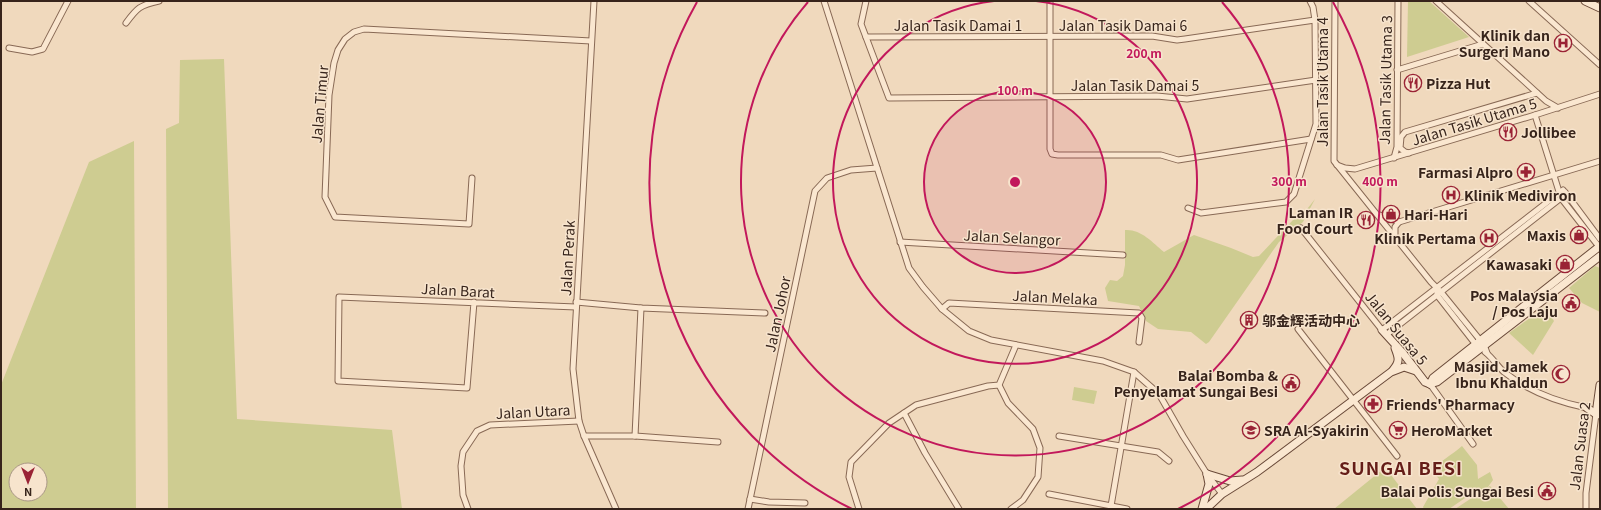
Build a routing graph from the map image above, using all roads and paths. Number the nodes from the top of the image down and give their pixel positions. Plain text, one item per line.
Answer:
1 (68, 1) edge
2 (159, 1) edge
3 (594, 1) edge
4 (824, 1) edge
5 (866, 1) edge
6 (1050, 1) edge
7 (1310, 1) edge
8 (1335, 1) edge
9 (1398, 1) edge
10 (1436, 1) edge
11 (1528, 1) edge
12 (1585, 1) edge
13 (1600, 8) edge
14 (1315, 20) junction
15 (126, 23) dead end
16 (866, 37) junction
17 (1050, 37) junction
18 (591, 41) junction
19 (1483, 44) junction
20 (9, 48) dead end
21 (1600, 65) edge
22 (1397, 70) junction
23 (1316, 80) junction
24 (1537, 93) junction
25 (1600, 94) edge
26 (1050, 97) junction
27 (1546, 101) junction
28 (1558, 108) junction
29 (1544, 112) junction
30 (1535, 115) junction
31 (1397, 121) junction
32 (1407, 131) junction
33 (1311, 139) junction
34 (1409, 153) junction
35 (1394, 158) junction
36 (1600, 161) edge
37 (1335, 164) junction
38 (877, 168) junction
39 (1355, 169) junction
40 (1554, 175) junction
41 (472, 178) dead end
42 (1350, 181) junction
43 (1562, 193) junction
44 (1188, 208) dead end
45 (1377, 214) junction
46 (1399, 222) junction
47 (1301, 228) dead end
48 (1395, 237) junction
49 (1600, 239) edge
50 (900, 242) junction
51 (1600, 247) edge
52 (1123, 255) dead end
53 (1600, 256) edge
54 (1436, 288) junction
55 (1439, 294) junction
56 (474, 302) junction
57 (576, 305) junction
58 (641, 308) junction
59 (942, 309) junction
60 (764, 313) dead end
61 (1298, 329) dead end
62 (1384, 333) junction
63 (1139, 342) dead end
64 (1016, 345) junction
65 (1480, 345) junction
66 (1394, 346) junction
67 (1416, 371) junction
68 (1134, 372) junction
69 (1391, 372) junction
70 (1430, 384) junction
71 (999, 385) junction
72 (1600, 385) edge
73 (1353, 401) junction
74 (1598, 406) edge
75 (1587, 408) junction
76 (904, 413) junction
77 (1598, 414) edge
78 (579, 421) junction
79 (584, 436) junction
80 (635, 436) junction
81 (1059, 436) dead end
82 (718, 442) dead end
83 (1473, 444) dead end
84 (1121, 446) junction
85 (1397, 456) dead end
86 (1169, 461) dead end
87 (1207, 474) junction
88 (1245, 480) junction
89 (1049, 494) dead end
90 (1222, 494) junction
91 (750, 499) junction
92 (805, 503) dead end
93 (1111, 506) junction
94 (468, 509) edge
95 (616, 509) edge
96 (748, 509) edge
97 (860, 509) edge
98 (958, 509) edge
99 (1011, 509) edge
100 (1127, 509) edge
101 (1202, 509) edge
102 (1206, 509) edge
103 (1586, 509) edge

1 - 20 street
2 - 15 street
3 - 18 street, Jalan Perak
4 - 38 street
5 - 16 street
6 - 17 street
7 - 14 street
8 - 37 street, Jalan Tasik Utama 4
9 - 22 street, Jalan Tasik Utama 3
10 - 19 street
11 - 21 street
12 - 13 street
14 - 17 street, Jalan Tasik Damai 6
14 - 23 street
16 - 17 street, Jalan Tasik Damai 1
16 - 26 street, Jalan Tasik Damai 5
17 - 26 street
18 - 41 street, Jalan Timur
18 - 57 street, Jalan Perak
19 - 22 street
19 - 24 street
22 - 31 street, Jalan Tasik Utama 3
23 - 26 street, Jalan Tasik Damai 5
23 - 33 street
24 - 27 street
24 - 32 street
25 - 28 street, Jalan Tasik Utama 5
26 - 33 street
27 - 28 street
27 - 29 street
28 - 29 street, Jalan Tasik Utama 5
29 - 30 street, Jalan Tasik Utama 5
30 - 34 street, Jalan Tasik Utama 5
30 - 40 street
31 - 32 street
31 - 35 street, Jalan Tasik Utama 3
32 - 34 street
33 - 44 street
34 - 35 street, Jalan Tasik Utama 5
35 - 39 street, Jalan Tasik Utama 5
36 - 40 street
37 - 39 street
37 - 42 street
38 - 50 street
38 - 91 street, Jalan Johor
39 - 42 street
40 - 43 street
40 - 46 street
42 - 45 street
43 - 49 street
43 - 51 street
43 - 54 street
43 - 55 street
45 - 46 street
45 - 48 street
46 - 48 street
47 - 62 street, Jalan Suasa 5
48 - 54 street
50 - 52 street, Jalan Selangor
50 - 59 street
51 - 65 street
53 - 65 street
54 - 55 street
54 - 62 street
55 - 62 street
55 - 65 street
56 - 56 street, Jalan Barat
56 - 57 street, Jalan Barat
57 - 58 street, Jalan Barat
57 - 78 street, Jalan Perak
58 - 60 street, Jalan Barat
58 - 80 street
59 - 63 street, Jalan Melaka
59 - 64 street
61 - 73 street
62 - 66 street, Jalan Suasa 5
64 - 68 street
64 - 71 street
65 - 70 street
65 - 75 street
66 - 67 street, Jalan Suasa 5
66 - 69 street
67 - 69 street
67 - 70 street, Jalan Suasa 5
68 - 84 street
68 - 87 street
69 - 73 street
70 - 83 street, Jalan Suasa 5
71 - 76 street
71 - 99 street
72 - 74 street, Jalan Suasa 2
73 - 85 street
73 - 88 street
74 - 75 street
74 - 77 street, Jalan Suasa 2
75 - 77 street
76 - 97 street
76 - 98 street
77 - 103 street, Jalan Suasa 2
78 - 79 street, Jalan Perak
78 - 94 street, Jalan Utara
79 - 80 street
79 - 95 street, Jalan Perak
80 - 82 street
81 - 84 street
84 - 86 street
84 - 93 street
87 - 88 street
87 - 90 street
87 - 101 street
88 - 90 street
89 - 93 street
90 - 102 street
91 - 92 street
91 - 96 street, Jalan Johor
93 - 100 street

